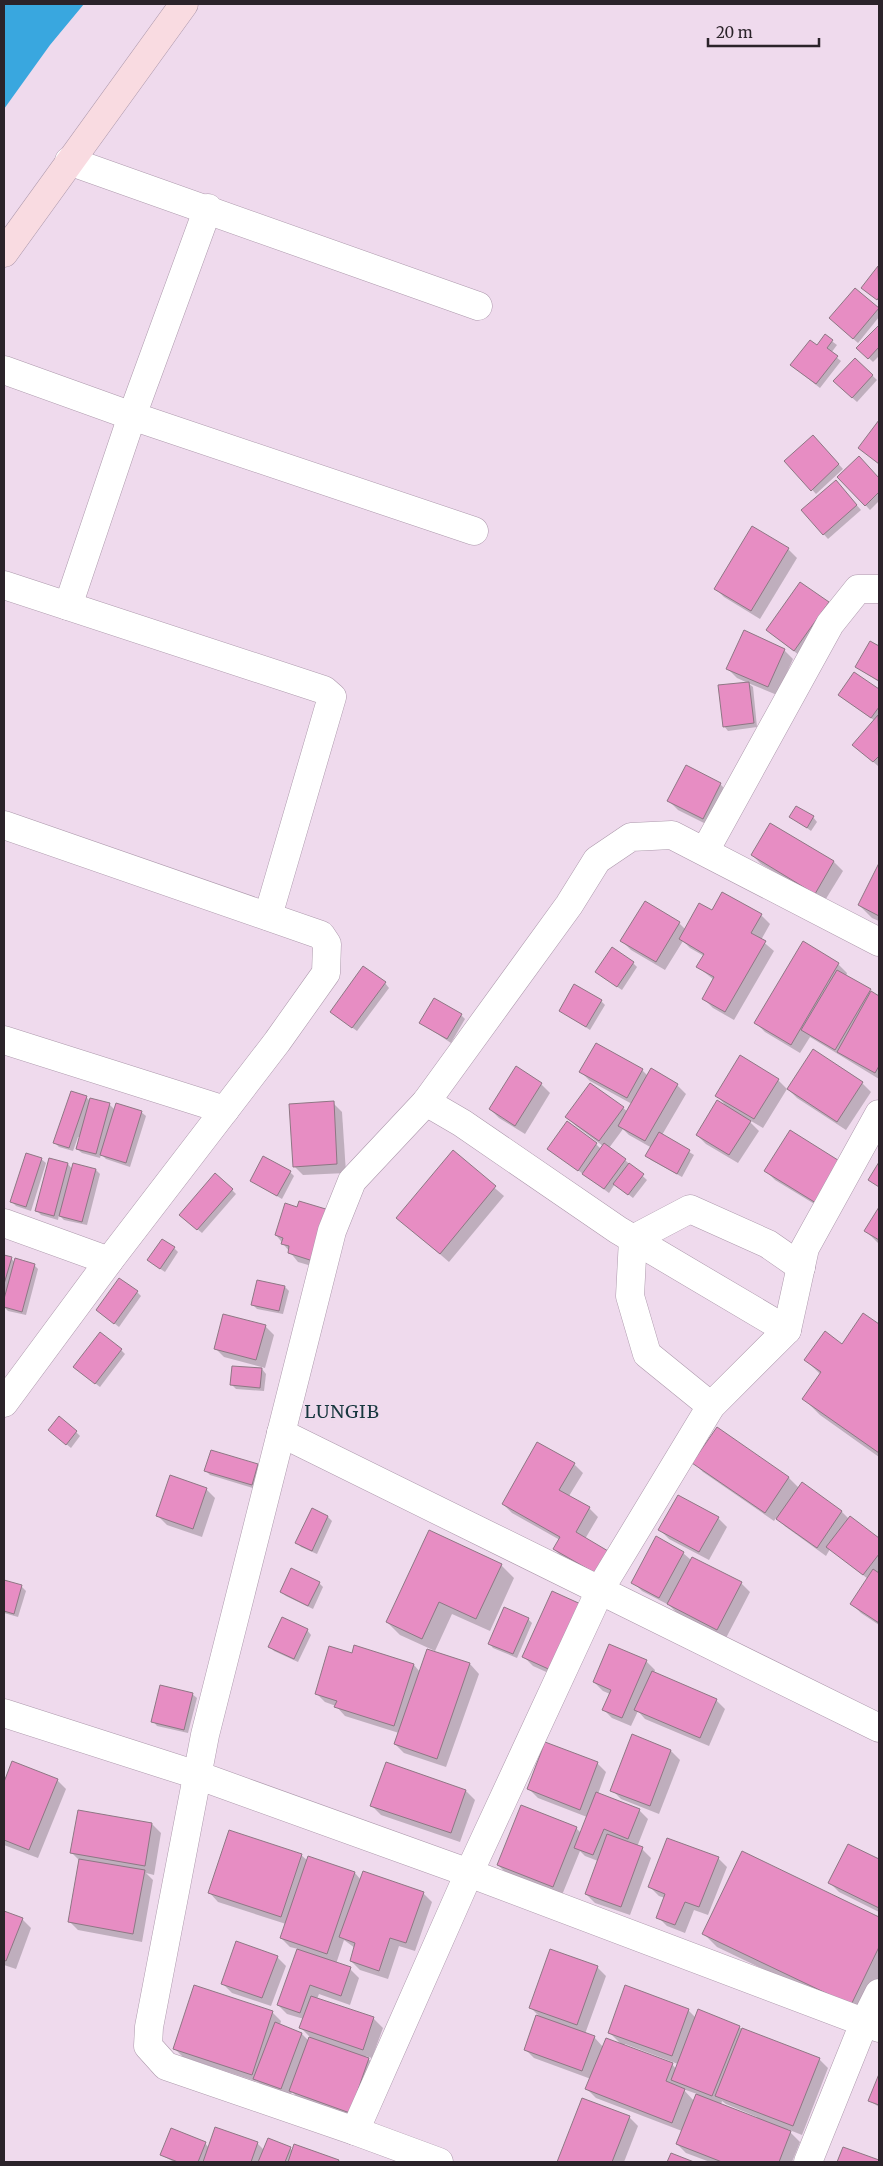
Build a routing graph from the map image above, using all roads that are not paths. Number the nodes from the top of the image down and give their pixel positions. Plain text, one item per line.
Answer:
1 (184, 4) edge
2 (69, 161) junction
3 (208, 208) junction
4 (4, 254) edge
5 (478, 306) dead end
6 (4, 370) edge
7 (132, 416) junction
8 (474, 531) dead end
9 (4, 585) edge
10 (879, 589) edge
11 (68, 606) junction
12 (4, 825) edge
13 (705, 851) junction
14 (268, 916) junction
15 (879, 942) edge
16 (4, 1040) edge
17 (426, 1102) junction
18 (225, 1110) junction
19 (879, 1114) edge
20 (4, 1223) edge
21 (633, 1239) junction
22 (109, 1261) junction
23 (801, 1267) junction
24 (788, 1330) junction
25 (4, 1403) edge
26 (711, 1406) junction
27 (280, 1433) junction
28 (600, 1591) junction
29 (4, 1713) edge
30 (879, 1728) edge
31 (197, 1775) junction
32 (469, 1873) junction
33 (879, 1993) edge
34 (871, 2025) edge
35 (355, 2131) junction
36 (439, 2162) edge
37 (808, 2162) edge

1 - 2 street
2 - 3 street
2 - 4 street
3 - 5 street
3 - 7 street
6 - 7 street
7 - 8 street
7 - 11 street
9 - 11 street
10 - 13 street
11 - 14 street
12 - 14 street
13 - 15 street
13 - 17 street
14 - 18 street
16 - 18 street
17 - 21 street
17 - 27 street
18 - 22 street
19 - 23 street
20 - 22 street
21 - 23 street
21 - 24 street
21 - 26 street
22 - 25 street
23 - 24 street
24 - 26 street
26 - 28 street
27 - 28 street
27 - 31 street
28 - 30 street
28 - 32 street
29 - 31 street
31 - 32 street
31 - 35 street
32 - 34 street
32 - 35 street
33 - 34 street
34 - 37 street
35 - 36 street

